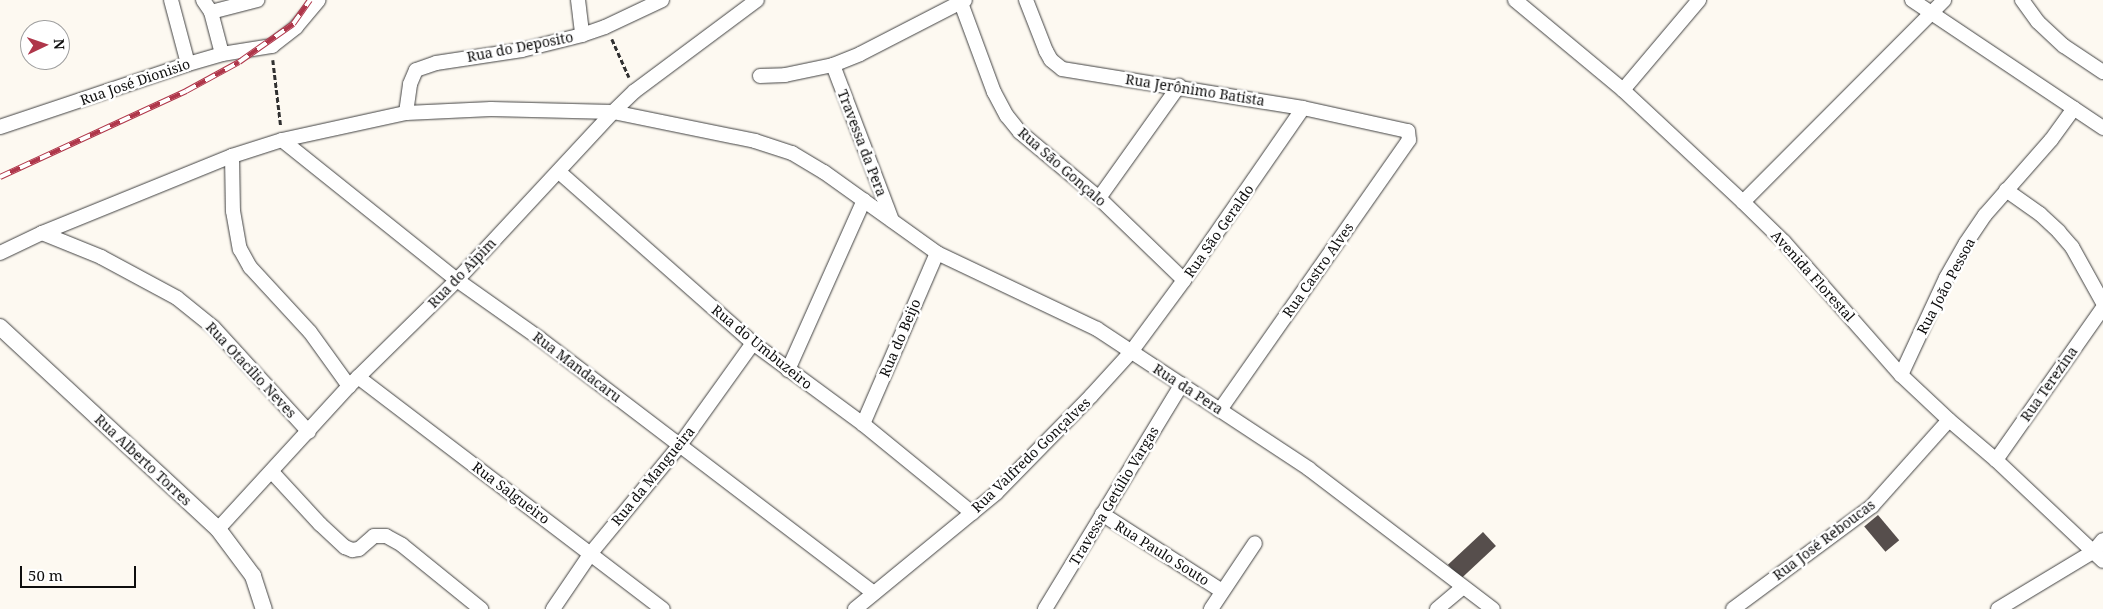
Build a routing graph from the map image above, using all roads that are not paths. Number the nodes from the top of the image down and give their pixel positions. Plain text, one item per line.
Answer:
1 (171, 0) edge
2 (256, 0) edge
3 (319, 0) edge
4 (578, 0) edge
5 (662, 0) edge
6 (757, 0) edge
7 (1026, 0) edge
8 (1515, 0) edge
9 (1699, 0) edge
10 (1912, 0) edge
11 (1944, 0) edge
12 (2022, 0) edge
13 (963, 1) edge
14 (207, 6) edge
15 (1930, 12) junction
16 (582, 35) junction
17 (222, 54) junction
18 (188, 64) junction
19 (833, 65) junction
20 (2103, 72) edge
21 (760, 76) dead end
22 (1179, 86) junction
23 (1623, 90) junction
24 (1303, 108) junction
25 (2074, 108) junction
26 (613, 112) junction
27 (406, 113) junction
28 (0, 127) edge
29 (2103, 128) edge
30 (1405, 130) joint
31 (282, 140) junction
32 (232, 156) junction
33 (560, 172) junction
34 (2006, 190) junction
35 (1099, 198) junction
36 (864, 200) junction
37 (1743, 202) junction
38 (892, 220) junction
39 (42, 233) junction
40 (937, 252) junction
41 (0, 253) edge
42 (457, 280) junction
43 (1184, 280) junction
44 (2103, 303) edge
45 (2103, 308) edge
46 (0, 326) edge
47 (753, 343) junction
48 (1131, 352) junction
49 (788, 370) junction
50 (1901, 375) junction
51 (354, 382) junction
52 (1182, 384) junction
53 (1220, 410) junction
54 (1949, 420) junction
55 (862, 424) junction
56 (309, 432) junction
57 (680, 445) junction
58 (1996, 460) junction
59 (272, 472) junction
60 (972, 513) junction
61 (1102, 514) junction
62 (218, 529) junction
63 (2103, 540) edge
64 (1255, 544) dead end
65 (591, 554) junction
66 (2098, 556) edge
67 (1463, 587) junction
68 (1222, 591) junction
69 (874, 593) junction
70 (264, 609) edge
71 (481, 609) edge
72 (553, 609) edge
73 (663, 609) edge
74 (855, 609) edge
75 (1046, 609) edge
76 (1211, 609) edge
77 (1437, 609) edge
78 (1493, 609) edge
79 (1733, 609) edge
80 (1998, 609) edge

1 - 18 street
2 - 14 street
3 - 17 street, Rua José Dionisio
4 - 16 street
5 - 16 street, Rua do Deposito
6 - 26 street, Rua do Aipim
7 - 22 street, Rua Jerônimo Batista
8 - 23 street, Avenida Florestal
9 - 23 street
10 - 15 street
11 - 15 street
12 - 20 street
13 - 19 street
13 - 35 street, Rua São Gonçalo
14 - 17 street
15 - 25 street
15 - 37 street
16 - 27 street, Rua do Deposito
17 - 18 street, Rua José Dionisio
18 - 28 street, Rua José Dionisio
19 - 21 street
19 - 38 street, Travessa da Pera
22 - 24 street, Rua Jerônimo Batista
22 - 35 street
23 - 37 street, Avenida Florestal
24 - 30 street, Rua Jerônimo Batista
24 - 43 street, Rua São Geraldo
25 - 29 street
25 - 34 street, Rua João Pessoa
26 - 27 street, Rua da Pera
26 - 33 street, Rua do Aipim
26 - 36 street, Rua da Pera
27 - 31 street, Rua da Pera
30 - 53 street, Rua Castro Alves
31 - 32 street, Rua da Pera
31 - 42 street, Rua Mandacaru
32 - 39 street, Rua da Pera
32 - 51 street, Rua Salgueiro
33 - 42 street, Rua do Aipim
33 - 47 street, Rua do Umbuzeiro
34 - 44 street
34 - 50 street, Rua João Pessoa
35 - 43 street, Rua São Gonçalo
36 - 38 street, Rua da Pera
36 - 49 street
37 - 50 street, Avenida Florestal
38 - 40 street, Rua da Pera
39 - 41 street, Rua da Pera
39 - 56 street, Rua Otacílio Neves
40 - 48 street, Rua da Pera
40 - 55 street, Rua do Beijo
42 - 51 street, Rua do Aipim
42 - 57 street, Rua Mandacaru
43 - 48 street, Rua São Geraldo
45 - 58 street, Rua Terezina
46 - 62 street, Rua Alberto Torres
47 - 49 street, Rua do Umbuzeiro
47 - 57 street, Rua da Mangueira
48 - 52 street, Rua da Pera
48 - 60 street, Rua Valfredo Gonçalves
49 - 55 street, Rua do Umbuzeiro
50 - 54 street, Avenida Florestal
51 - 56 street, Rua do Aipim
51 - 65 street, Rua Salgueiro
52 - 53 street, Rua da Pera
52 - 61 street, Travessa Getúlio Vargas
53 - 67 street, Rua da Pera
54 - 58 street, Avenida Florestal
54 - 79 street, Rua José Reboucas
55 - 60 street, Rua do Umbuzeiro
56 - 59 street, Rua do Aipim
57 - 65 street, Rua da Mangueira
57 - 69 street, Rua Mandacaru
58 - 66 street, Avenida Florestal
59 - 62 street, Rua do Aipim
59 - 71 street
60 - 69 street, Rua Valfredo Gonçalves
61 - 68 street, Rua Paulo Souto
61 - 75 street, Travessa Getúlio Vargas
62 - 70 street, Rua Alberto Torres
63 - 66 street
64 - 68 street, Rua Paulo Souto
65 - 72 street, Rua da Mangueira
65 - 73 street, Rua Salgueiro
66 - 80 street
67 - 77 street
67 - 78 street, Rua da Pera
68 - 76 street, Rua Paulo Souto
69 - 74 street, Rua Valfredo Gonçalves

